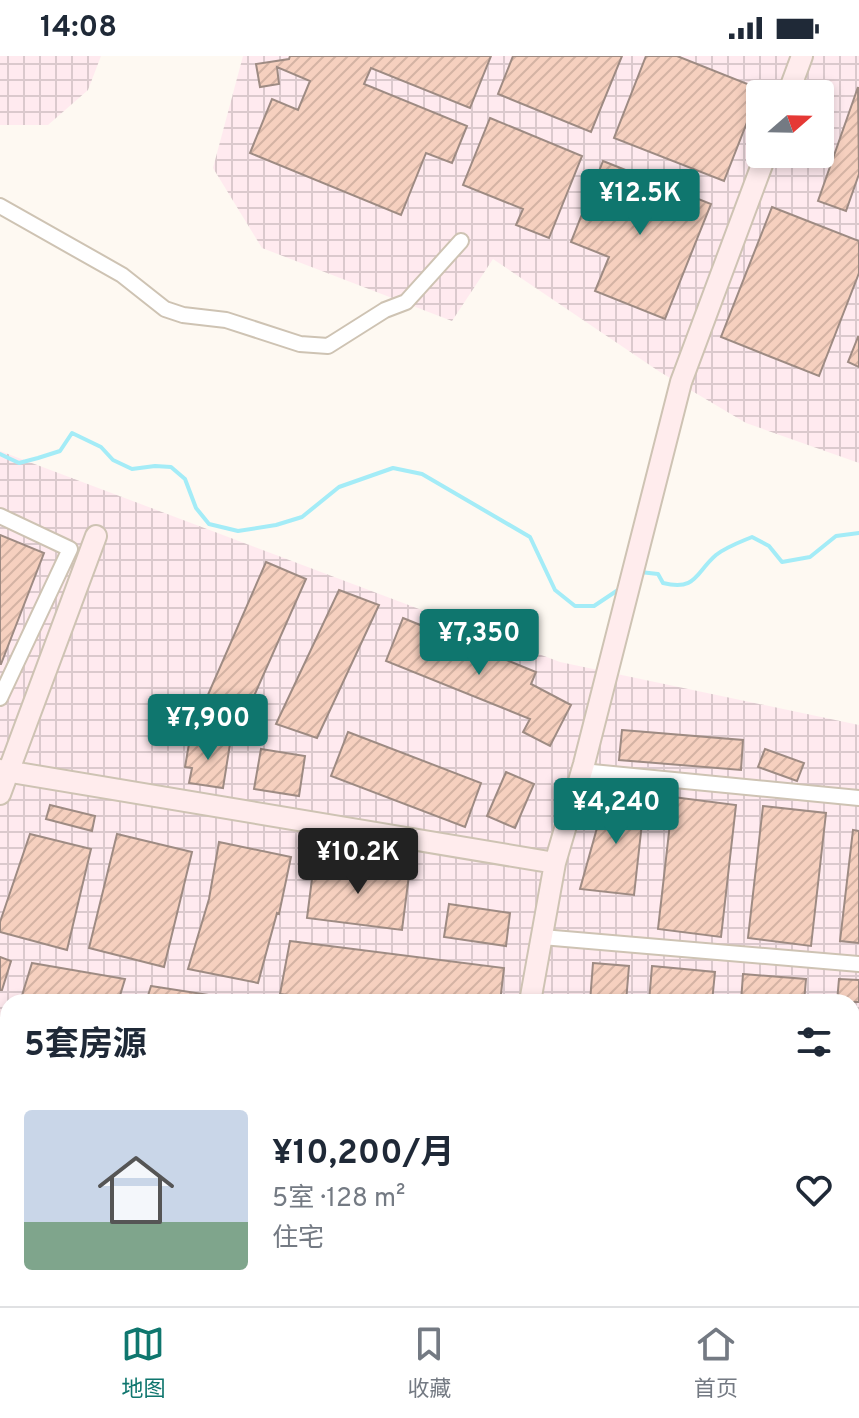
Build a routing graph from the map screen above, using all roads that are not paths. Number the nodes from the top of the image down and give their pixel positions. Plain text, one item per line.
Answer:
1 (802, 56) edge
2 (793, 80) edge
3 (761, 168) edge
4 (0, 206) edge
5 (461, 241) dead end
6 (0, 516) edge
7 (96, 536) dead end
8 (0, 698) edge
9 (4, 771) edge
10 (582, 771) junction
11 (0, 794) edge
12 (859, 798) edge
13 (555, 863) junction
14 (542, 937) junction
15 (859, 964) edge
16 (531, 994) edge

1 - 2 street
3 - 10 street
4 - 5 street
6 - 8 street
7 - 9 street
9 - 11 street
9 - 13 street
10 - 12 street
10 - 13 street
13 - 14 street
14 - 15 street
14 - 16 street

